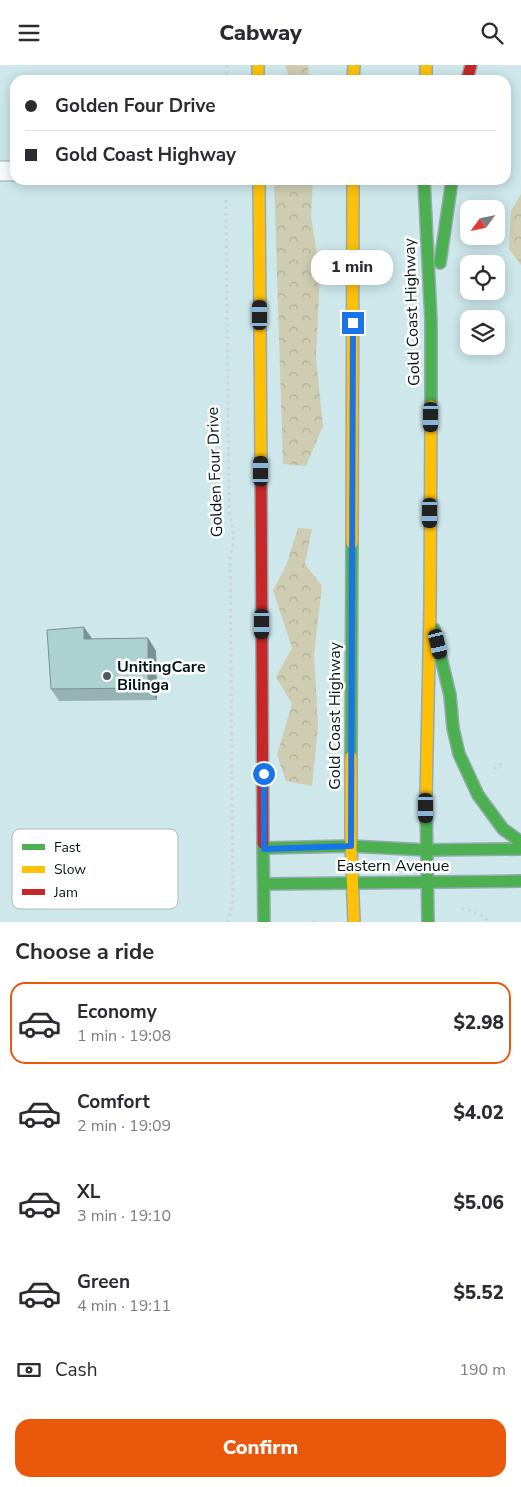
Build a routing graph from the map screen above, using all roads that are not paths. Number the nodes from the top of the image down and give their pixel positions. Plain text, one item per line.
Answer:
1 (259, 185) edge
2 (353, 185) edge
3 (424, 185) edge
4 (451, 185) edge
5 (431, 321) junction
6 (430, 609) junction
7 (521, 842) edge
8 (351, 846) junction
9 (264, 849) junction
10 (521, 849) edge
11 (426, 850) junction
12 (521, 881) edge
13 (352, 882) junction
14 (426, 882) junction
15 (264, 884) junction
16 (264, 922) edge
17 (354, 922) edge
18 (428, 922) edge

1 - 9 main road
2 - 8 main road, Gold Coast Highway
3 - 5 main road, Gold Coast Highway
4 - 5 main road
5 - 6 main road, Gold Coast Highway
6 - 7 main road
6 - 11 main road, Gold Coast Highway
8 - 9 main road
8 - 11 main road
8 - 13 main road, Gold Coast Highway
9 - 15 main road
10 - 11 main road
11 - 14 main road, Gold Coast Highway
12 - 14 main road, Eastern Avenue
13 - 14 main road, Eastern Avenue
13 - 15 main road, Eastern Avenue
13 - 17 main road, Gold Coast Highway
14 - 18 main road, Gold Coast Highway
15 - 16 main road

